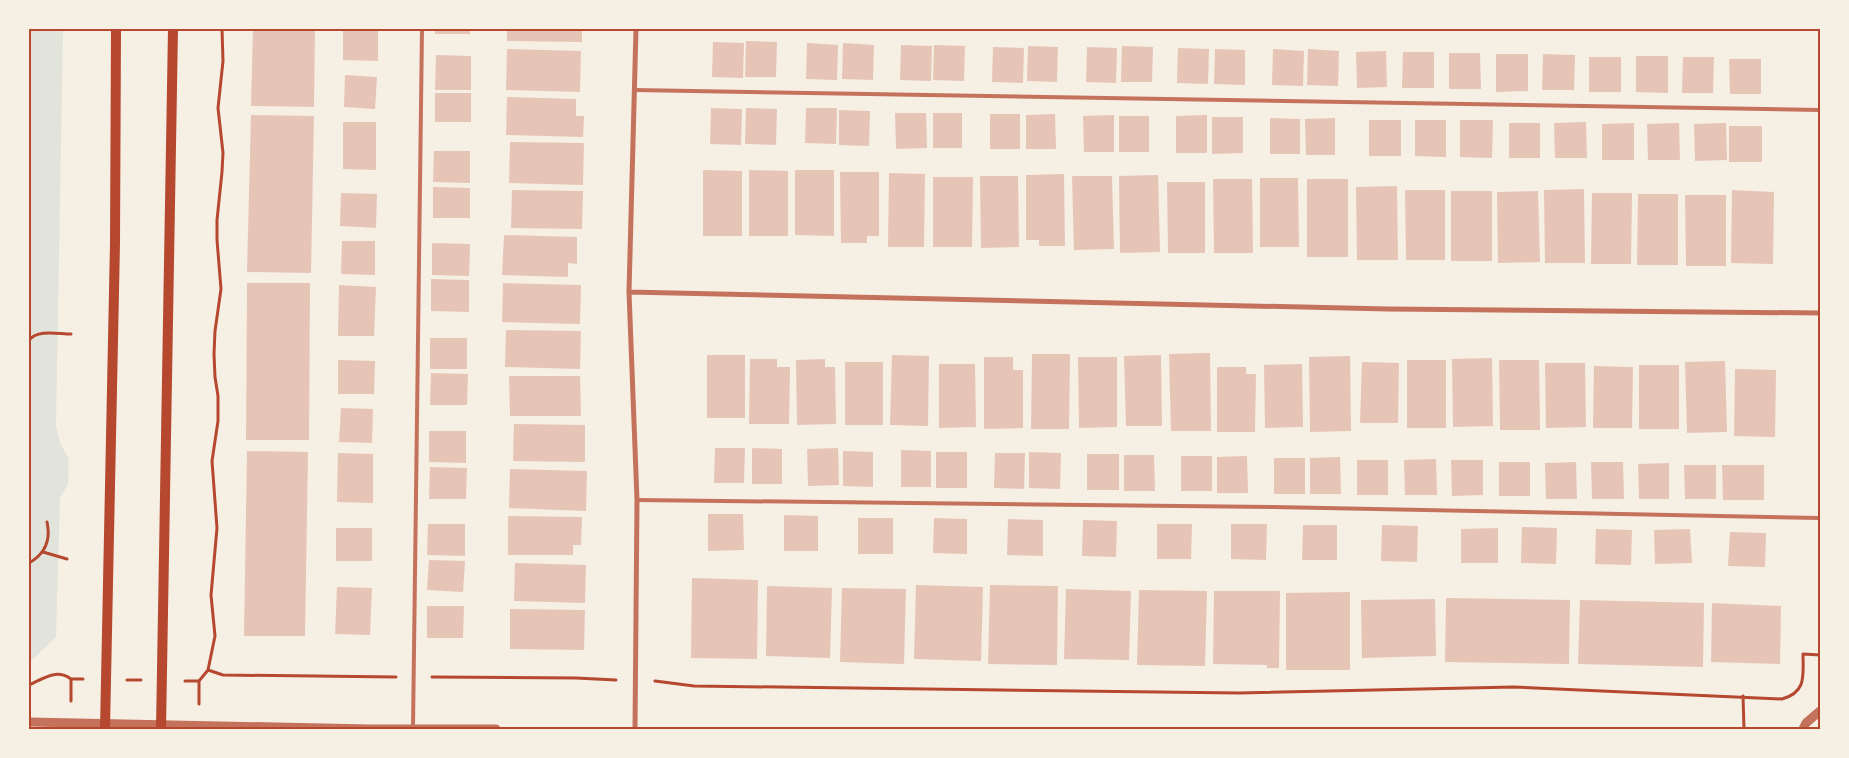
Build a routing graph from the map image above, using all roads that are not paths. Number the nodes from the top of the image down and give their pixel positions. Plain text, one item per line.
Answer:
1 (116, 29) edge
2 (173, 29) edge
3 (422, 29) edge
4 (636, 29) edge
5 (634, 90) junction
6 (1820, 110) edge
7 (629, 292) junction
8 (1820, 313) edge
9 (637, 500) junction
10 (1820, 518) edge
11 (1820, 711) edge
12 (29, 722) edge
13 (105, 726) edge
14 (161, 727) edge
15 (413, 728) edge
16 (371, 729) edge
17 (496, 729) edge
18 (636, 729) edge
19 (1803, 729) edge

1 - 13 main road
2 - 14 main road
3 - 15 lane
4 - 5 street
5 - 6 lane
5 - 7 street
7 - 8 street
7 - 9 street
9 - 10 lane
9 - 18 street
11 - 19 street
12 - 13 street
13 - 14 street
14 - 16 street
15 - 16 street
15 - 17 street

